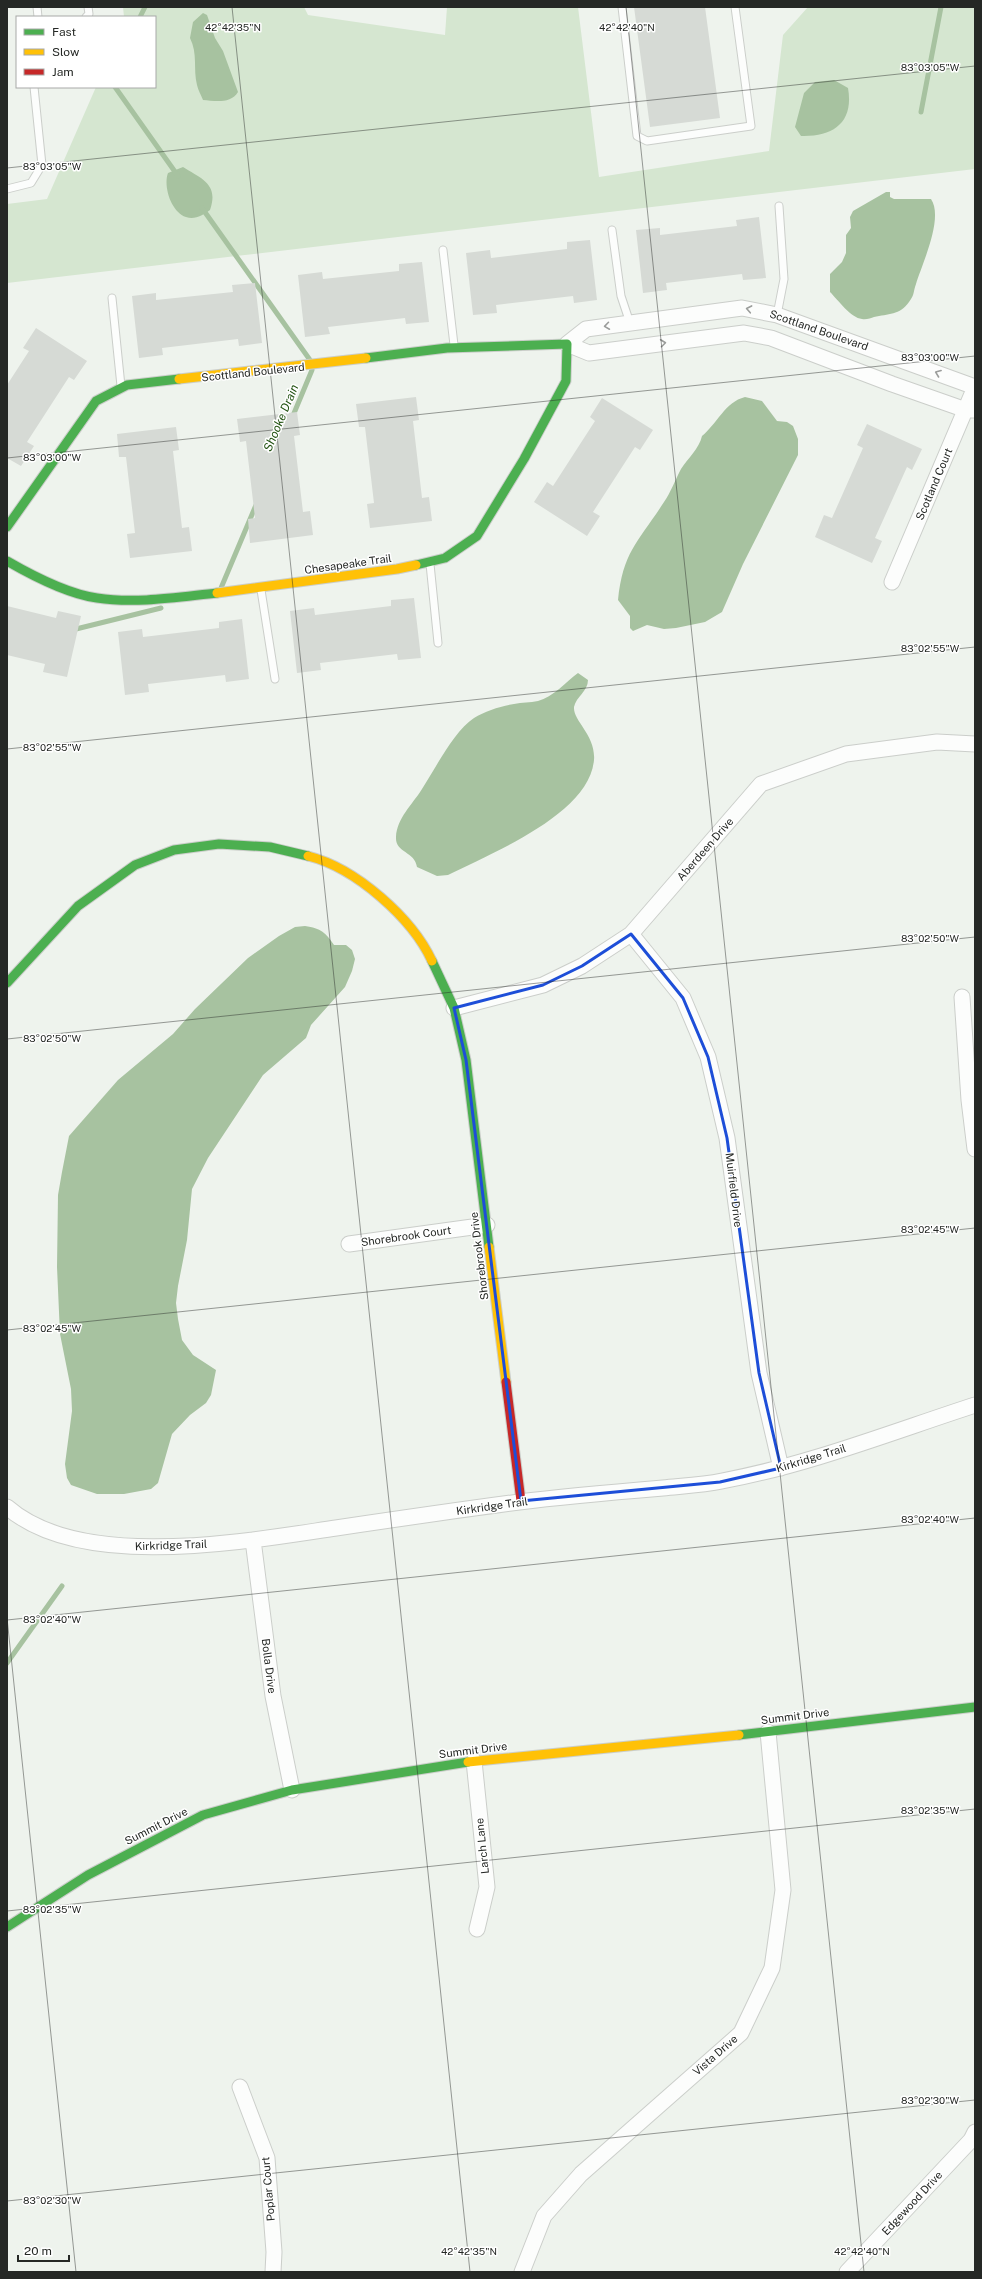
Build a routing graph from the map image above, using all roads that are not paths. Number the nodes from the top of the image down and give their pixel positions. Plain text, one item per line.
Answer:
1 (622, 7) edge
2 (735, 7) edge
3 (34, 88) edge
4 (7, 189) edge
5 (780, 206) dead end
6 (612, 230) dead end
7 (443, 250) dead end
8 (112, 298) dead end
9 (777, 314) junction
10 (630, 323) junction
11 (771, 338) junction
12 (566, 344) junction
13 (454, 347) junction
14 (634, 347) junction
15 (975, 387) edge
16 (122, 388) junction
17 (970, 410) edge
18 (7, 527) edge
19 (7, 561) edge
20 (430, 561) junction
21 (892, 582) dead end
22 (261, 588) junction
23 (438, 643) dead end
24 (275, 679) dead end
25 (975, 744) edge
26 (631, 934) junction
27 (8, 982) edge
28 (962, 997) dead end
29 (454, 1008) junction
30 (975, 1149) edge
31 (487, 1224) junction
32 (349, 1244) dead end
33 (975, 1405) edge
34 (781, 1468) junction
35 (520, 1502) junction
36 (7, 1507) edge
37 (253, 1540) junction
38 (975, 1707) edge
39 (768, 1732) junction
40 (474, 1761) junction
41 (292, 1790) junction
42 (7, 1927) edge
43 (477, 1929) dead end
44 (240, 2087) dead end
45 (974, 2138) edge
46 (272, 2272) edge
47 (522, 2272) edge
48 (847, 2272) edge

1 - 2 lane
3 - 4 lane
5 - 9 lane
6 - 10 lane
7 - 13 lane
8 - 16 lane
9 -> 10 street, Scottland Boulevard
9 - 11 street
15 -> 9 street, Scottland Boulevard
10 -> 12 street, Scottland Boulevard
10 - 14 street
14 -> 11 street, Scottland Boulevard
11 - 17 street, Scottland Boulevard
12 - 13 street, Scottland Boulevard
12 - 14 street, Scottland Boulevard
12 - 20 street, Chesapeake Trail
13 - 16 street, Scottland Boulevard
15 - 17 street, Scotland Court
16 - 18 street, Scottland Boulevard
17 - 21 street, Scotland Court
19 - 22 street, Chesapeake Trail
20 - 22 street, Chesapeake Trail
20 - 23 lane
22 - 24 lane
25 - 26 street, Aberdeen Drive
26 - 29 street, Aberdeen Drive
26 - 34 street, Muirfield Drive
27 - 29 street, Shorebrook Drive
28 - 30 street
29 - 31 street, Shorebrook Drive
31 - 32 street, Shorebrook Court
31 - 35 street, Shorebrook Drive
33 - 34 street, Kirkridge Trail
34 - 35 street, Kirkridge Trail
35 - 37 street, Kirkridge Trail
36 - 37 street, Kirkridge Trail
37 - 41 street, Bolla Drive
38 - 39 street, Summit Drive
39 - 40 street, Summit Drive
39 - 47 street, Vista Drive
40 - 41 street, Summit Drive
40 - 43 street, Larch Lane
41 - 42 street, Summit Drive
44 - 46 street, Poplar Court
45 - 48 street, Edgewood Drive

